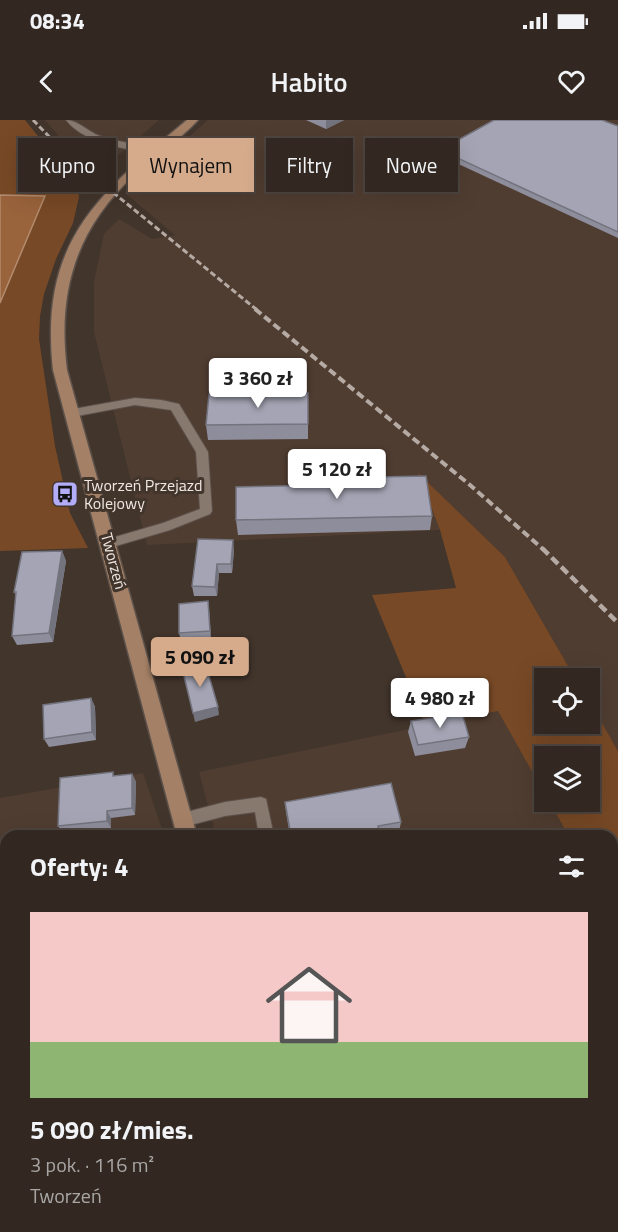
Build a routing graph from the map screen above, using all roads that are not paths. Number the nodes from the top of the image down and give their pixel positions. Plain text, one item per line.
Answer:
1 (70, 120) edge
2 (193, 120) edge
3 (172, 138) edge
4 (128, 146) edge
5 (128, 177) edge
6 (72, 413) junction
7 (109, 543) junction
8 (185, 828) edge
9 (266, 830) edge

1 - 4 lane
2 - 3 street, Tworzeń
5 - 6 street, Tworzeń
6 - 7 street, Tworzeń
6 - 7 lane
7 - 8 street, Tworzeń
8 - 9 lane

